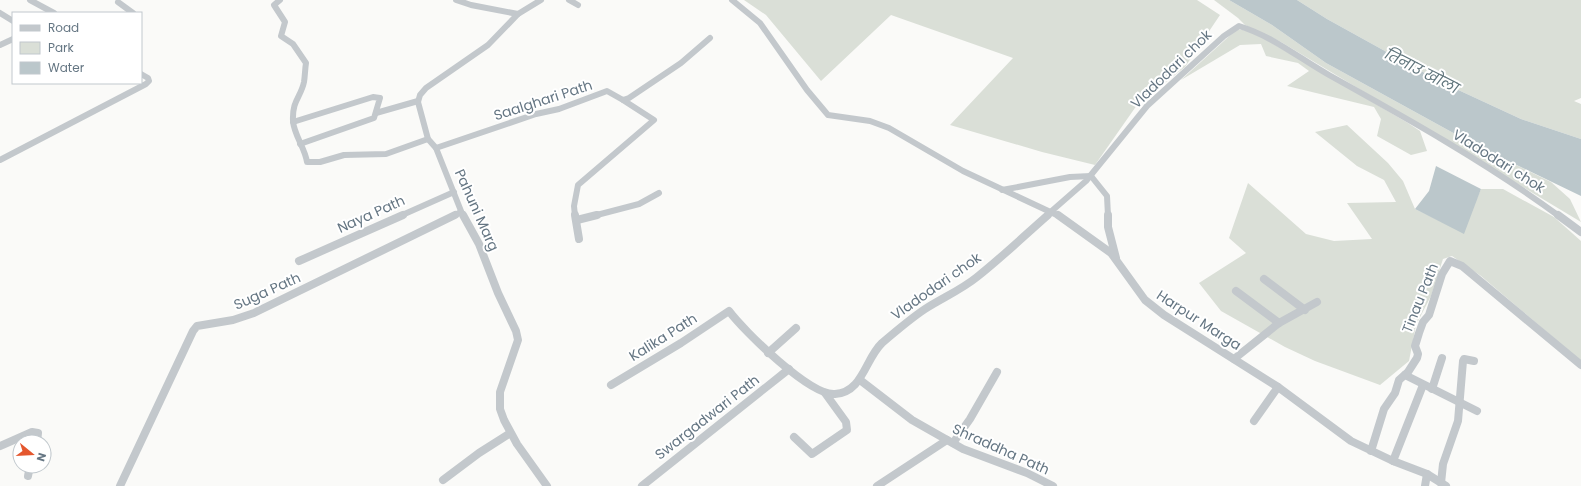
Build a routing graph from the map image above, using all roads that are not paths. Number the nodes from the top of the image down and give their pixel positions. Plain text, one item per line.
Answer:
1 (30, 0) edge
2 (280, 0) edge
3 (456, 0) edge
4 (541, 0) edge
5 (570, 0) edge
6 (732, 0) edge
7 (118, 2) dead end
8 (578, 4) dead end
9 (52, 12) edge
10 (131, 12) edge
11 (0, 13) edge
12 (518, 14) junction
13 (12, 20) edge
14 (710, 38) dead end
15 (12, 39) edge
16 (0, 45) edge
17 (142, 75) edge
18 (418, 100) junction
19 (623, 100) junction
20 (376, 113) junction
21 (293, 122) junction
22 (428, 139) junction
23 (300, 144) junction
24 (436, 148) junction
25 (0, 160) edge
26 (1091, 176) junction
27 (1002, 190) junction
28 (454, 192) junction
29 (659, 193) dead end
30 (1052, 211) junction
31 (461, 212) junction
32 (577, 220) junction
33 (1581, 232) edge
34 (579, 238) dead end
35 (299, 262) dead end
36 (1117, 262) junction
37 (1264, 279) dead end
38 (1236, 291) dead end
39 (1317, 302) dead end
40 (1305, 310) junction
41 (1279, 323) junction
42 (796, 328) dead end
43 (768, 353) junction
44 (1442, 358) dead end
45 (1234, 359) junction
46 (1474, 361) dead end
47 (1581, 365) edge
48 (789, 369) junction
49 (997, 372) dead end
50 (1405, 375) junction
51 (860, 380) junction
52 (611, 385) dead end
53 (1423, 385) junction
54 (1278, 387) junction
55 (1432, 390) junction
56 (826, 393) junction
57 (1460, 403) junction
58 (1477, 411) dead end
59 (1254, 421) dead end
60 (27, 434) edge
61 (38, 434) edge
62 (509, 434) junction
63 (794, 437) dead end
64 (12, 441) edge
65 (950, 441) junction
66 (0, 446) edge
67 (1371, 451) junction
68 (1393, 461) junction
69 (1427, 474) junction
70 (444, 480) dead end
71 (1444, 485) edge
72 (120, 486) edge
73 (547, 486) edge
74 (642, 486) edge
75 (877, 486) edge
76 (1053, 486) edge
77 (1425, 486) edge

1 - 9 street
2 - 21 street
3 - 12 street
4 - 12 street
5 - 8 street
6 - 27 street, Harpur Marga
7 - 10 street
11 - 13 street
12 - 18 street
14 - 19 street
15 - 16 street
17 - 25 street
18 - 20 street
18 - 22 street, Pahuni Marg
19 - 24 street, Saalghari Path
19 - 32 street, Saalghari Path
20 - 21 street
20 - 23 street
21 - 23 street
22 - 23 street
22 - 24 street, Pahuni Marg
24 - 28 street, Pahuni Marg
26 - 27 street
26 - 30 street, Vladodari chok
26 - 33 street, Vladodari chok
26 - 36 street
27 - 30 street, Harpur Marga
28 - 31 street, Pahuni Marg
28 - 35 street, Naya Path
29 - 32 street
30 - 36 street, Harpur Marga
30 - 51 street, Vladodari chok
31 - 62 street, Pahuni Marg
31 - 72 street, Suga Path
32 - 34 street
36 - 45 street, Harpur Marga
37 - 40 street
38 - 41 street
39 - 40 street
40 - 41 street
41 - 45 street
42 - 43 street
43 - 48 street
43 - 52 street, Kalika Path
44 - 55 street
45 - 54 street, Harpur Marga
46 - 57 street
47 - 50 street, Tinau Path
48 - 56 street
48 - 74 street, Swargadwari Path
49 - 65 street
50 - 53 street
50 - 67 street, Tinau Path
51 - 56 street, Vladodari chok
51 - 65 street, Shraddha Path
53 - 55 street
53 - 68 street
54 - 59 street
54 - 67 street, Harpur Marga
55 - 57 street
56 - 63 street
57 - 58 street
57 - 71 street
60 - 61 street
62 - 70 street
62 - 73 street, Pahuni Marg
64 - 66 street
65 - 75 street
65 - 76 street, Shraddha Path
67 - 68 street, Harpur Marga
68 - 69 street, Harpur Marga
69 - 71 street, Harpur Marga
69 - 77 street

